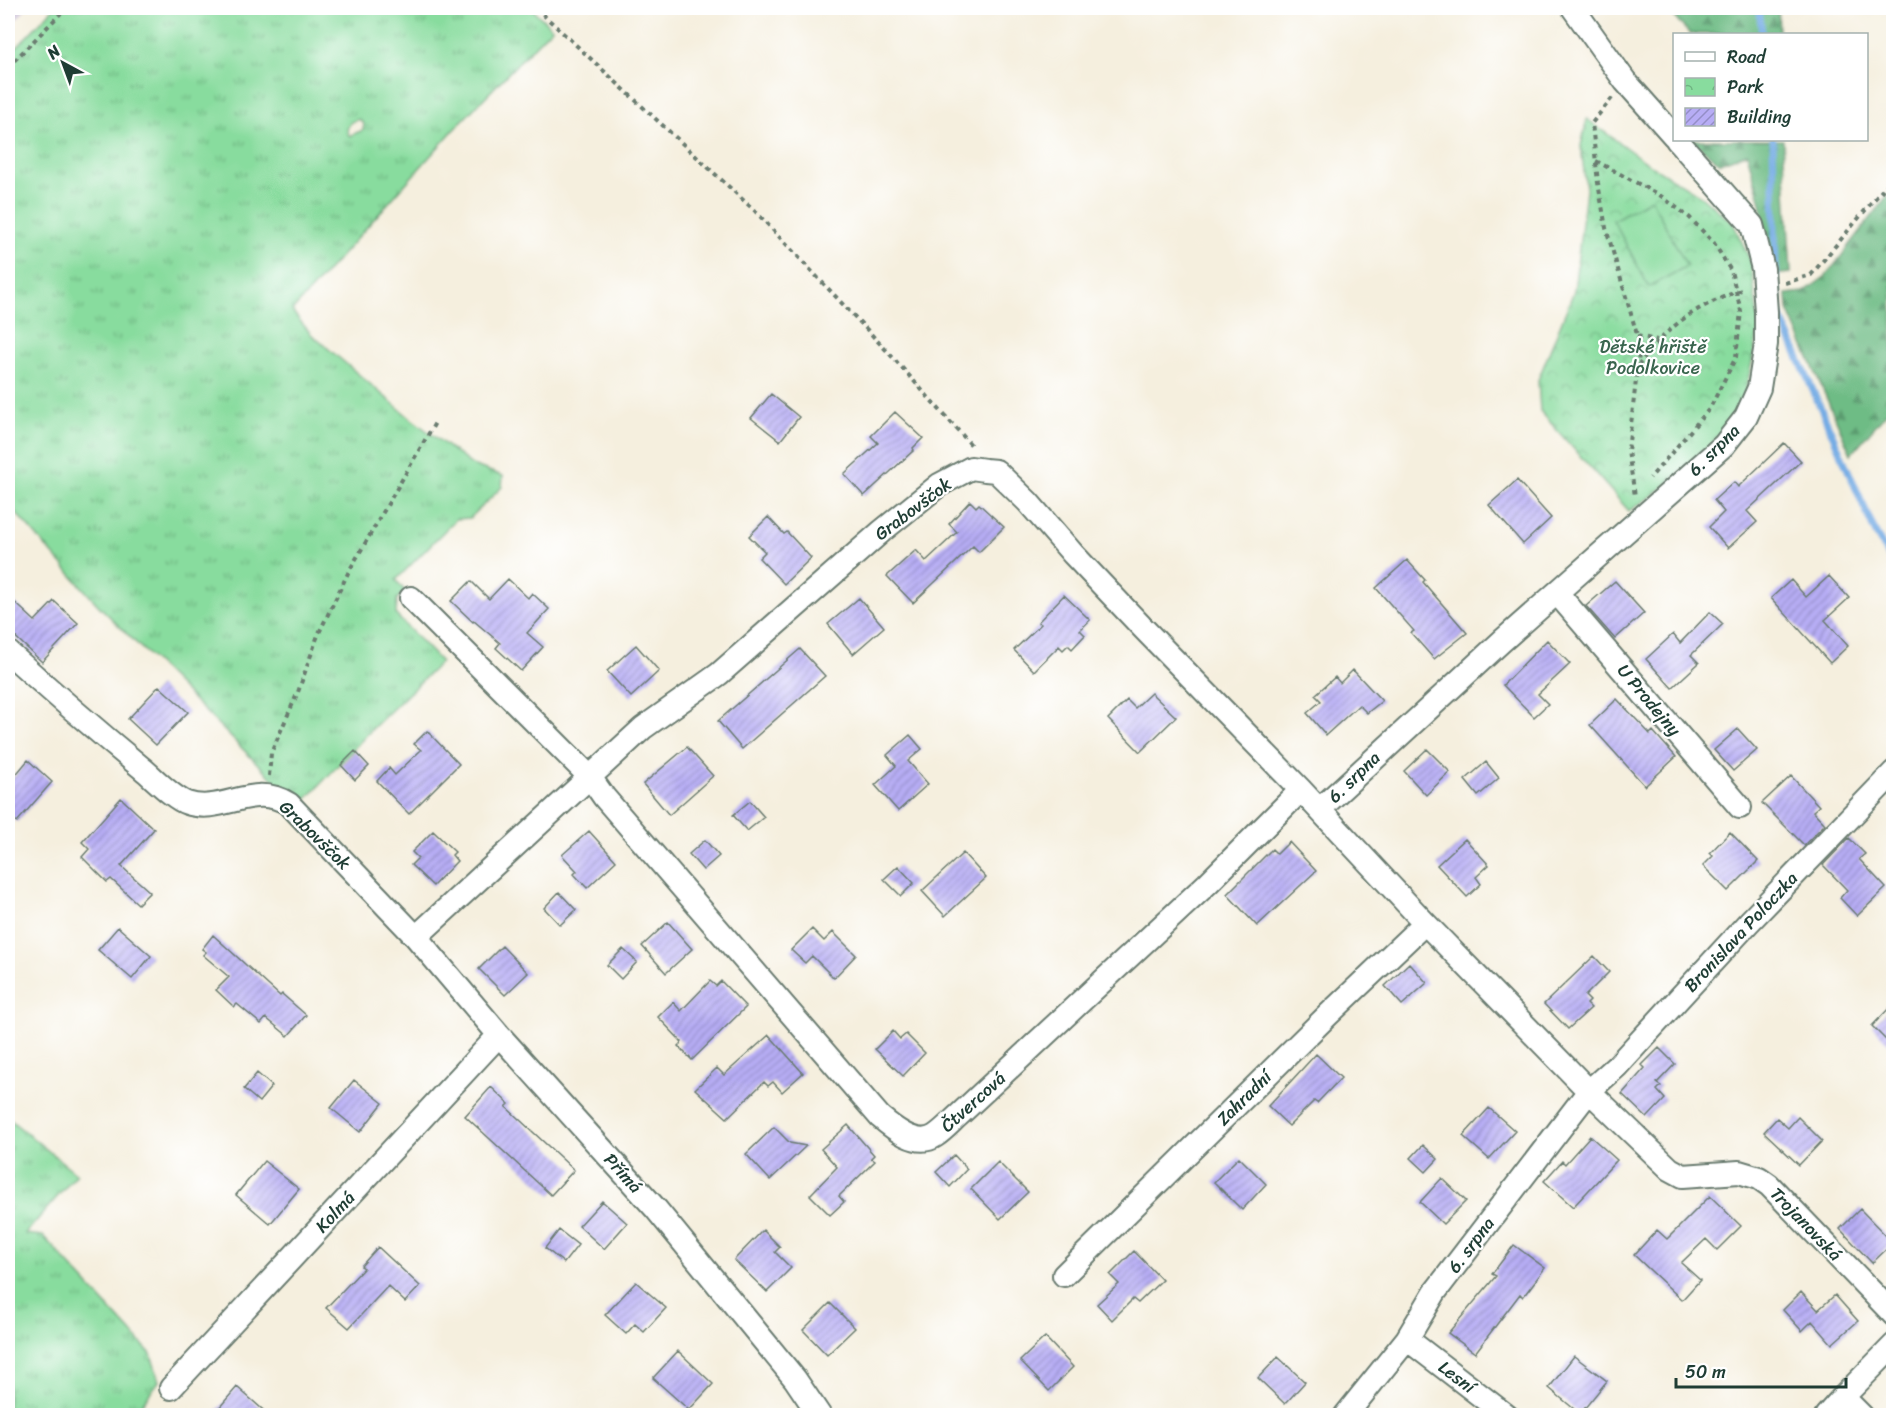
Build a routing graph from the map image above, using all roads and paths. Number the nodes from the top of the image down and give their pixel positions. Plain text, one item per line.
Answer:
1 (66, 8) edge
2 (536, 8) edge
3 (1573, 8) edge
4 (8, 67) edge
5 (1625, 81) junction
6 (1673, 135) edge
7 (1679, 141) edge
8 (1596, 161) junction
9 (1893, 176) edge
10 (1764, 288) junction
11 (1737, 292) junction
12 (1637, 336) junction
13 (1657, 340) junction
14 (1638, 366) junction
15 (436, 421) dead end
16 (985, 470) junction
17 (1633, 491) junction
18 (1643, 516) junction
19 (1557, 593) junction
20 (411, 598) dead end
21 (8, 652) edge
22 (1893, 772) edge
23 (590, 777) junction
24 (1301, 790) junction
25 (268, 795) junction
26 (1740, 807) dead end
27 (1320, 810) junction
28 (1425, 923) junction
29 (416, 937) junction
30 (499, 1035) junction
31 (1588, 1091) junction
32 (1064, 1275) dead end
33 (1893, 1315) edge
34 (1407, 1339) junction
35 (1893, 1345) edge
36 (171, 1388) dead end
37 (1844, 1397) junction
38 (820, 1416) edge
39 (1345, 1416) edge
40 (1507, 1416) edge
41 (1826, 1416) edge
42 (1862, 1416) edge

1 - 4 path
2 - 16 path
3 - 5 street, 6. srpna
5 - 6 street, 6. srpna
5 - 8 path
7 - 10 street, 6. srpna
8 - 11 path
8 - 12 path
9 - 10 path
10 - 11 path
10 - 18 street, 6. srpna
11 - 13 path
11 - 17 path
12 - 13 path
12 - 14 path
13 - 14 path
14 - 17 path
15 - 25 path
16 - 23 street, Grabovščok
16 - 24 street
17 - 18 path
18 - 19 street, 6. srpna
19 - 26 street, U Prodejny
19 - 27 street, 6. srpna
20 - 23 street
21 - 25 street, Grabovščok
22 - 31 street, Bronislava Poloczka
23 - 24 street, Čtvercová
23 - 29 street, Grabovščok
24 - 27 street
25 - 29 street, Grabovščok
27 - 28 street, 6. srpna
28 - 31 street, 6. srpna
28 - 32 street, Zahradní
29 - 30 street, Přímá
30 - 36 street, Kolmá
30 - 38 street, Přímá
31 - 33 street, Trojanovská
31 - 34 street, 6. srpna
34 - 39 street, 6. srpna
34 - 40 street, Lesní
35 - 37 street
37 - 41 street
37 - 42 street

